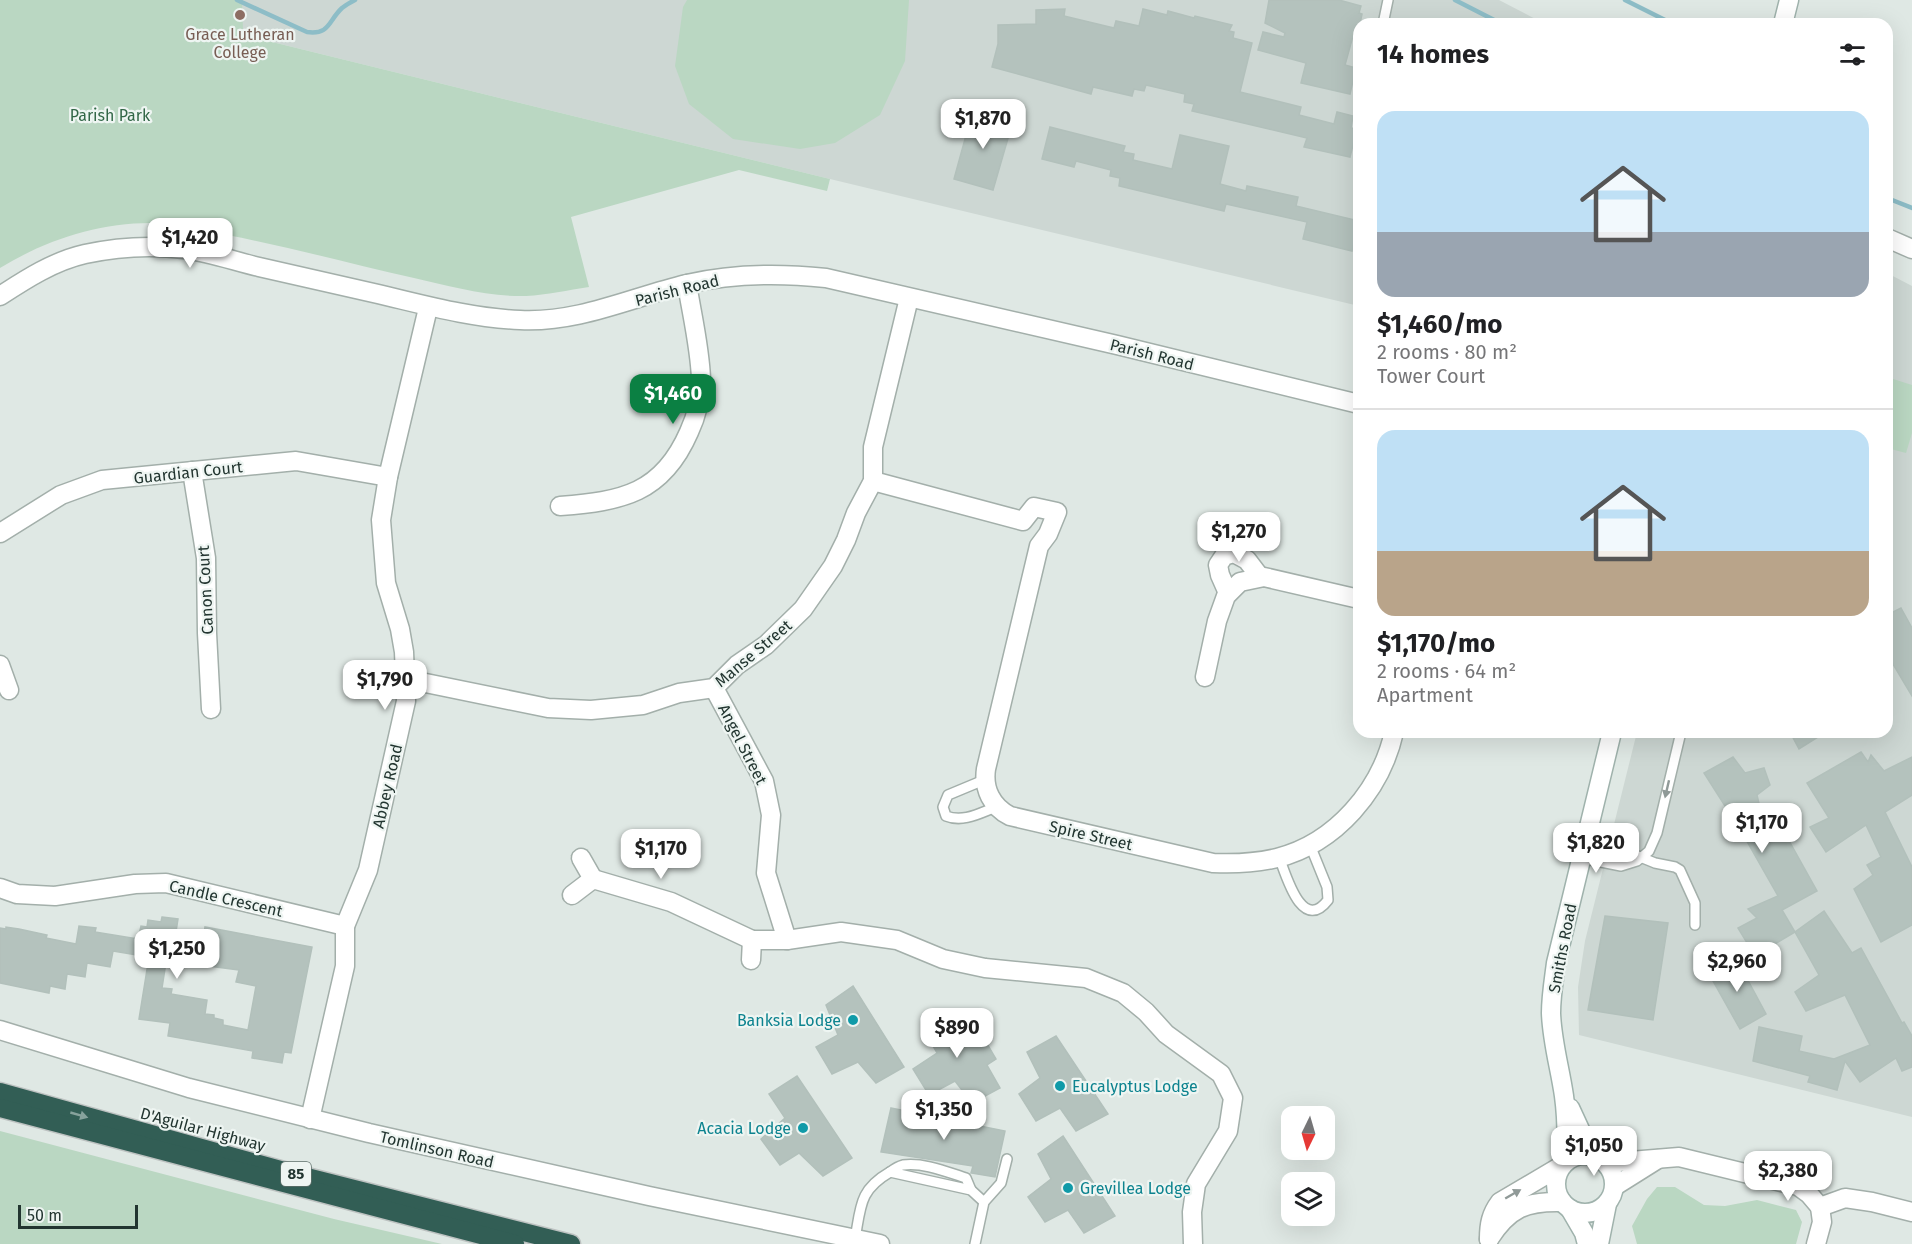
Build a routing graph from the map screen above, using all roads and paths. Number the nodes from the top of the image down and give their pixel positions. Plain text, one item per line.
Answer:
1 (1388, 0) edge
2 (1789, 0) edge
3 (1384, 18) edge
4 (1784, 18) edge
5 (1893, 241) edge
6 (1912, 249) edge
7 (687, 284) junction
8 (0, 296) edge
9 (909, 298) junction
10 (428, 308) junction
11 (1353, 403) edge
12 (192, 471) junction
13 (388, 477) junction
14 (873, 481) junction
15 (560, 506) dead end
16 (1023, 521) junction
17 (0, 533) edge
18 (1038, 546) junction
19 (1260, 577) junction
20 (1228, 593) junction
21 (1353, 597) edge
22 (0, 665) edge
23 (1205, 677) dead end
24 (406, 679) junction
25 (714, 688) junction
26 (9, 690) dead end
27 (211, 709) dead end
28 (1392, 738) edge
29 (1611, 738) edge
30 (1680, 738) edge
31 (984, 780) junction
32 (996, 807) junction
33 (1310, 844) junction
34 (1583, 850) junction
35 (1279, 857) junction
36 (1643, 857) junction
37 (581, 858) dead end
38 (593, 879) junction
39 (0, 888) edge
40 (572, 895) dead end
41 (1695, 925) dead end
42 (345, 926) junction
43 (752, 940) junction
44 (787, 940) junction
45 (751, 960) dead end
46 (0, 1030) edge
47 (0, 1092) edge
48 (1564, 1096) junction
49 (0, 1108) edge
50 (310, 1119) junction
51 (1659, 1158) junction
52 (1007, 1159) dead end
53 (1603, 1161) junction
54 (1563, 1164) junction
55 (1615, 1186) junction
56 (984, 1202) junction
57 (1607, 1204) junction
58 (1566, 1206) junction
59 (1820, 1207) junction
60 (1912, 1212) edge
61 (855, 1239) junction
62 (1488, 1241) edge
63 (515, 1244) edge
64 (571, 1244) edge
65 (880, 1244) edge
66 (975, 1244) edge
67 (1193, 1244) edge
68 (1587, 1244) edge
69 (1599, 1244) edge
70 (1816, 1244) edge

1 - 3 lane
2 - 4 street
5 - 6 street
7 - 9 street, Parish Road
7 - 10 street, Parish Road
7 - 15 street
8 - 10 street, Parish Road
9 - 11 street, Parish Road
9 - 14 street, Manse Street
10 - 13 street, Abbey Road
12 - 13 street, Guardian Court
12 - 17 street, Guardian Court
12 - 27 street, Canon Court
13 - 24 street, Abbey Road
14 - 16 street
14 - 25 street, Manse Street
16 - 18 street
16 - 18 street
18 - 31 street
19 - 20 street
19 - 20 street
19 - 21 street
20 - 23 street
22 - 26 street
24 - 25 street, Manse Street
24 - 42 street, Abbey Road
25 - 44 street, Angel Street
28 - 33 street, Spire Street
29 - 34 street, Smiths Road
30 -> 36 lane
31 - 32 street
31 - 32 lane
32 - 35 street, Spire Street
33 - 35 street, Spire Street
33 - 35 lane
34 - 36 lane
34 - 36 lane
34 - 48 street, Smiths Road
36 - 41 lane
37 - 38 street
38 - 40 street
38 - 43 street
39 - 42 street, Candle Crescent
42 - 50 street, Abbey Road
43 - 44 street
43 - 45 street
44 - 67 street
46 - 50 street, Tomlinson Road
47 -> 64 highway, D'Aguilar Highway / 85
48 - 53 street, Smiths Road
48 - 54 street, Smiths Road
49 - 63 highway, D'Aguilar Highway / 85
50 - 61 street, Tomlinson Road
51 - 53 street
51 - 55 street
51 - 59 street
52 - 56 lane
53 - 54 street
53 - 55 street
54 - 58 street
62 -> 54 street
55 - 57 street
56 - 61 lane
56 - 66 lane
57 - 58 street
57 - 69 street
58 - 62 street
58 - 68 street
59 - 60 street
59 - 70 street
61 - 65 street, Tomlinson Road

